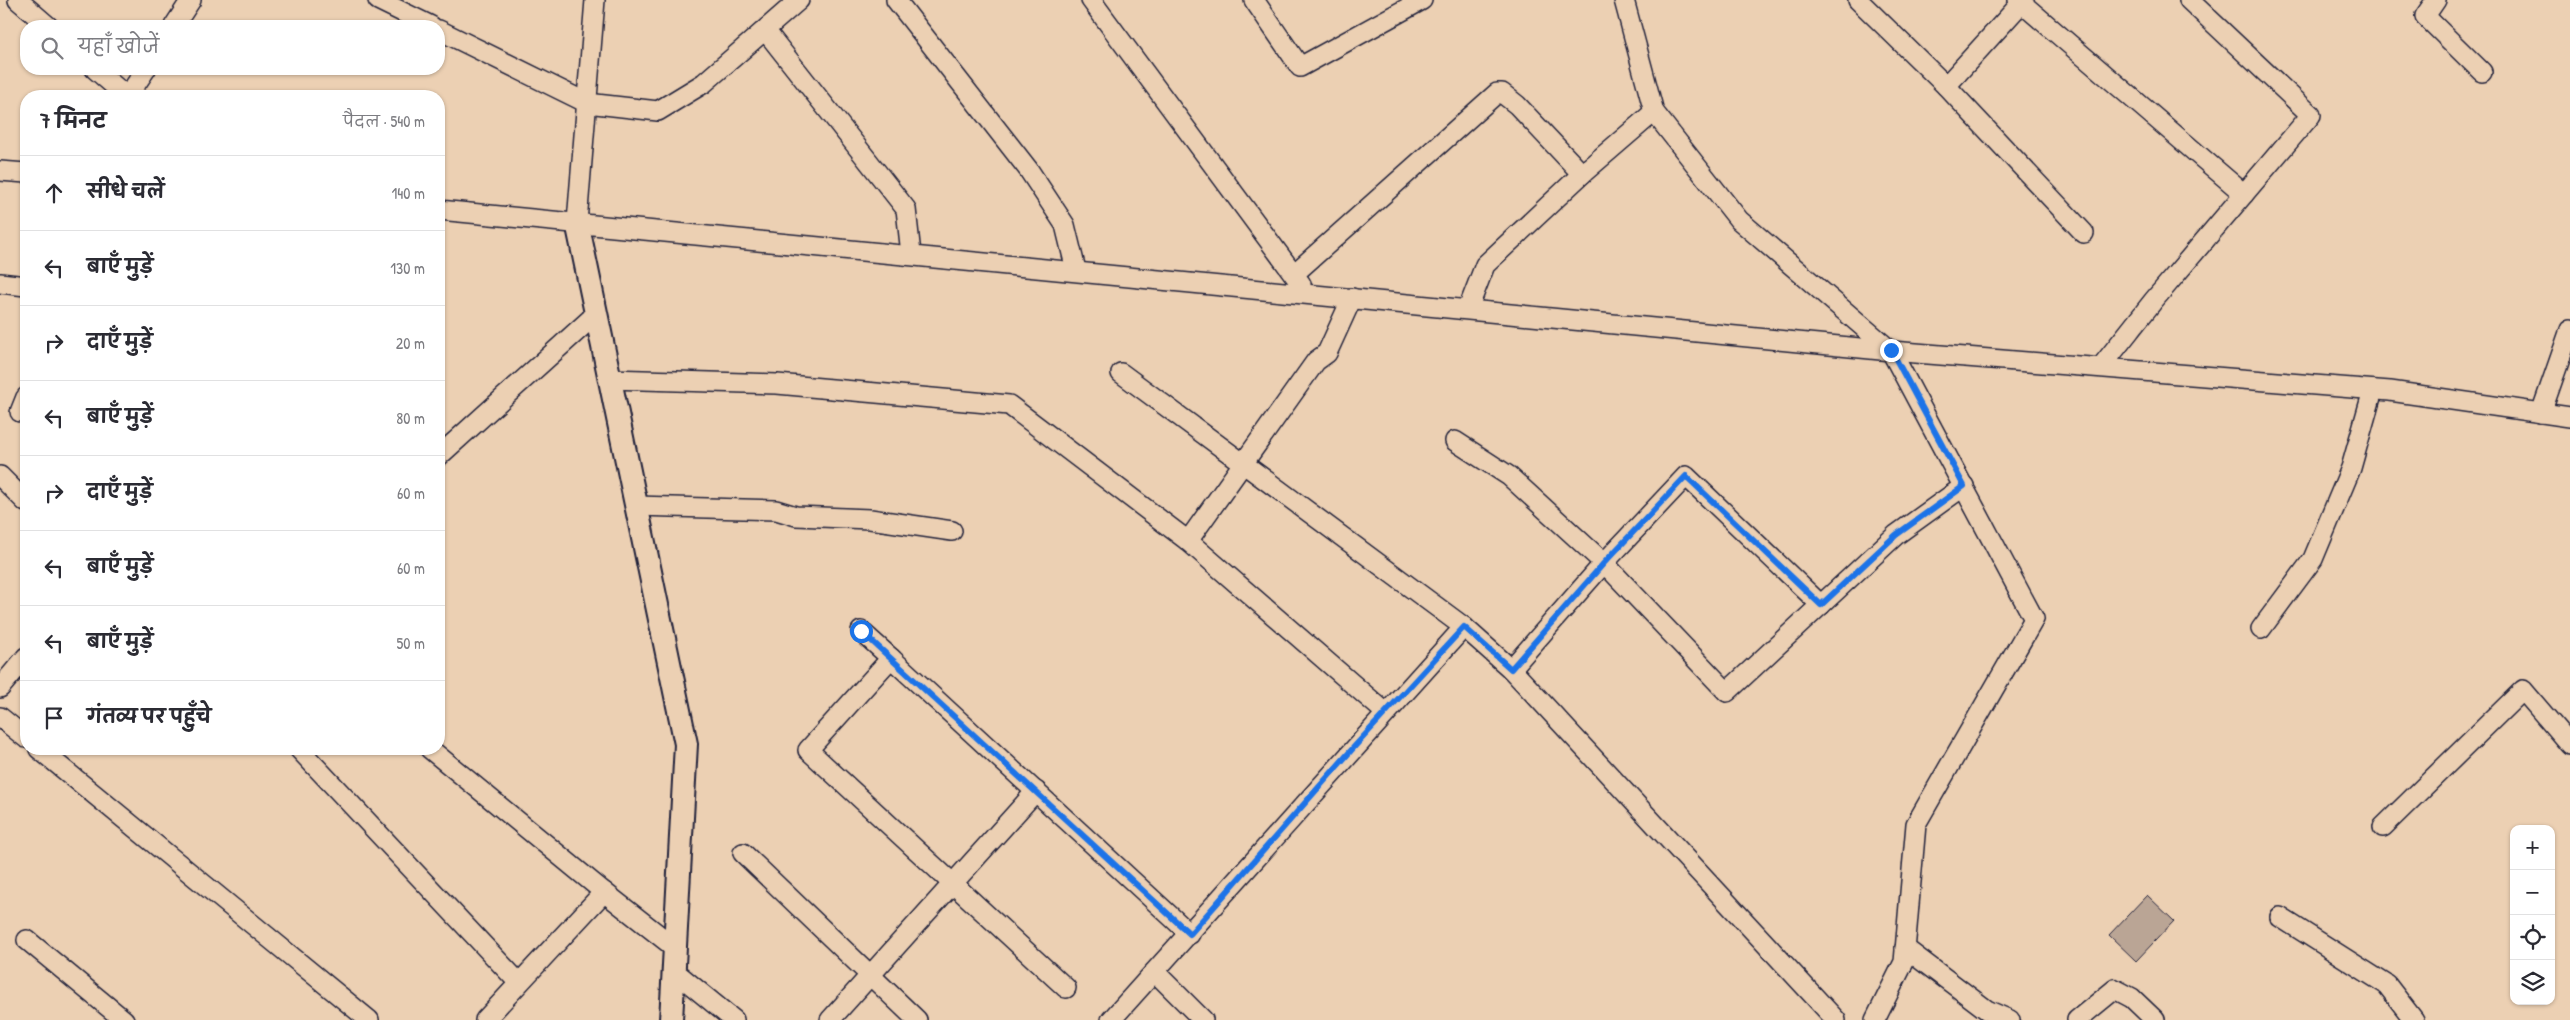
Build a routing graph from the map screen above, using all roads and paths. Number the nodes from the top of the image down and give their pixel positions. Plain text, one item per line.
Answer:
1 (19, 0) edge
2 (191, 0) edge
3 (378, 0) edge
4 (595, 0) edge
5 (799, 0) edge
6 (896, 0) edge
7 (1091, 0) edge
8 (1254, 0) edge
9 (1422, 0) edge
10 (1624, 0) edge
11 (1858, 0) edge
12 (2189, 0) edge
13 (2436, 0) edge
14 (2021, 1) edge
15 (41, 20) edge
16 (178, 20) edge
17 (419, 20) edge
18 (765, 30) junction
19 (445, 33) edge
20 (2482, 72) dead end
21 (102, 75) edge
22 (142, 75) edge
23 (1946, 86) junction
24 (120, 90) edge
25 (131, 90) edge
26 (587, 103) junction
27 (1654, 112) junction
28 (0, 171) edge
29 (20, 173) edge
30 (1582, 174) junction
31 (2244, 194) junction
32 (446, 211) edge
33 (577, 222) junction
34 (2084, 232) dead end
35 (911, 254) junction
36 (1076, 270) junction
37 (1294, 274) junction
38 (0, 283) edge
39 (20, 285) edge
40 (1308, 293) junction
41 (1352, 298) junction
42 (1468, 309) junction
43 (596, 314) junction
44 (2570, 330) edge
45 (1891, 350) junction
46 (2101, 368) junction
47 (1121, 373) dead end
48 (610, 379) junction
49 (2373, 390) junction
50 (2541, 413) junction
51 (2570, 417) edge
52 (1455, 441) dead end
53 (445, 451) edge
54 (1245, 464) junction
55 (0, 476) edge
56 (1964, 486) junction
57 (20, 496) edge
58 (636, 506) junction
59 (952, 531) dead end
60 (1188, 541) junction
61 (1604, 563) junction
62 (1821, 605) junction
63 (1464, 627) junction
64 (2261, 629) dead end
65 (861, 631) dead end
66 (891, 658) junction
67 (20, 664) edge
68 (1511, 669) junction
69 (0, 688) edge
70 (1386, 712) junction
71 (0, 717) edge
72 (20, 733) edge
73 (2570, 745) edge
74 (46, 755) edge
75 (305, 755) edge
76 (437, 755) edge
77 (1036, 791) junction
78 (2383, 827) dead end
79 (743, 853) dead end
80 (954, 883) junction
81 (604, 892) junction
82 (2280, 917) dead end
83 (1190, 934) junction
84 (27, 940) dead end
85 (674, 947) junction
86 (1905, 948) junction
87 (673, 970) junction
88 (1155, 972) junction
89 (872, 976) junction
90 (520, 983) junction
91 (1066, 988) dead end
92 (116, 1017) edge
93 (369, 1020) edge
94 (486, 1020) edge
95 (671, 1020) edge
96 (734, 1020) edge
97 (830, 1020) edge
98 (917, 1020) edge
99 (1111, 1020) edge
100 (1204, 1020) edge
101 (1836, 1020) edge
102 (1876, 1020) edge
103 (2010, 1020) edge
104 (2077, 1020) edge
105 (2155, 1020) edge
106 (2414, 1020) edge

1 - 15 street
2 - 16 street
3 - 17 street
4 - 26 street
5 - 18 street
6 - 36 street
7 - 37 street
8 - 9 street
10 - 27 street
11 - 23 street
12 - 31 street
13 - 20 street
14 - 23 street
14 - 31 street
18 - 26 street
18 - 35 street
19 - 26 street
21 - 24 street
22 - 25 street
23 - 34 street
26 - 33 street
27 - 30 street
27 - 45 street
28 - 29 street
30 - 37 street
30 - 42 street
31 - 46 street
32 - 33 street
33 - 35 street
33 - 43 street
35 - 36 street
36 - 40 street
37 - 40 street
38 - 39 street
40 - 41 street
41 - 42 street
41 - 54 street
42 - 45 street
43 - 48 street
43 - 53 street
44 - 50 street
45 - 46 street
45 - 56 street
46 - 49 street
47 - 54 street
48 - 58 street
48 - 60 street
49 - 50 street
49 - 64 street
50 - 51 street
52 - 61 street
54 - 60 street
54 - 63 street
55 - 57 street
56 - 62 street
56 - 86 street
58 - 59 street
58 - 85 street
60 - 70 street
61 - 62 street
61 - 62 street
61 - 68 street
63 - 68 street
63 - 70 street
65 - 66 street
66 - 77 street
66 - 80 street
67 - 69 street
68 - 101 street
70 - 83 street
71 - 72 street
73 - 78 street
74 - 93 street
75 - 90 street
76 - 81 street
77 - 80 street
77 - 83 street
79 - 89 street
80 - 89 street
80 - 91 street
81 - 85 street
81 - 90 street
82 - 106 street
83 - 88 street
84 - 92 street
85 - 87 street
86 - 102 street
86 - 103 street
87 - 95 street
87 - 96 street
88 - 99 street
88 - 100 street
89 - 97 street
89 - 98 street
90 - 94 street
104 - 105 street

